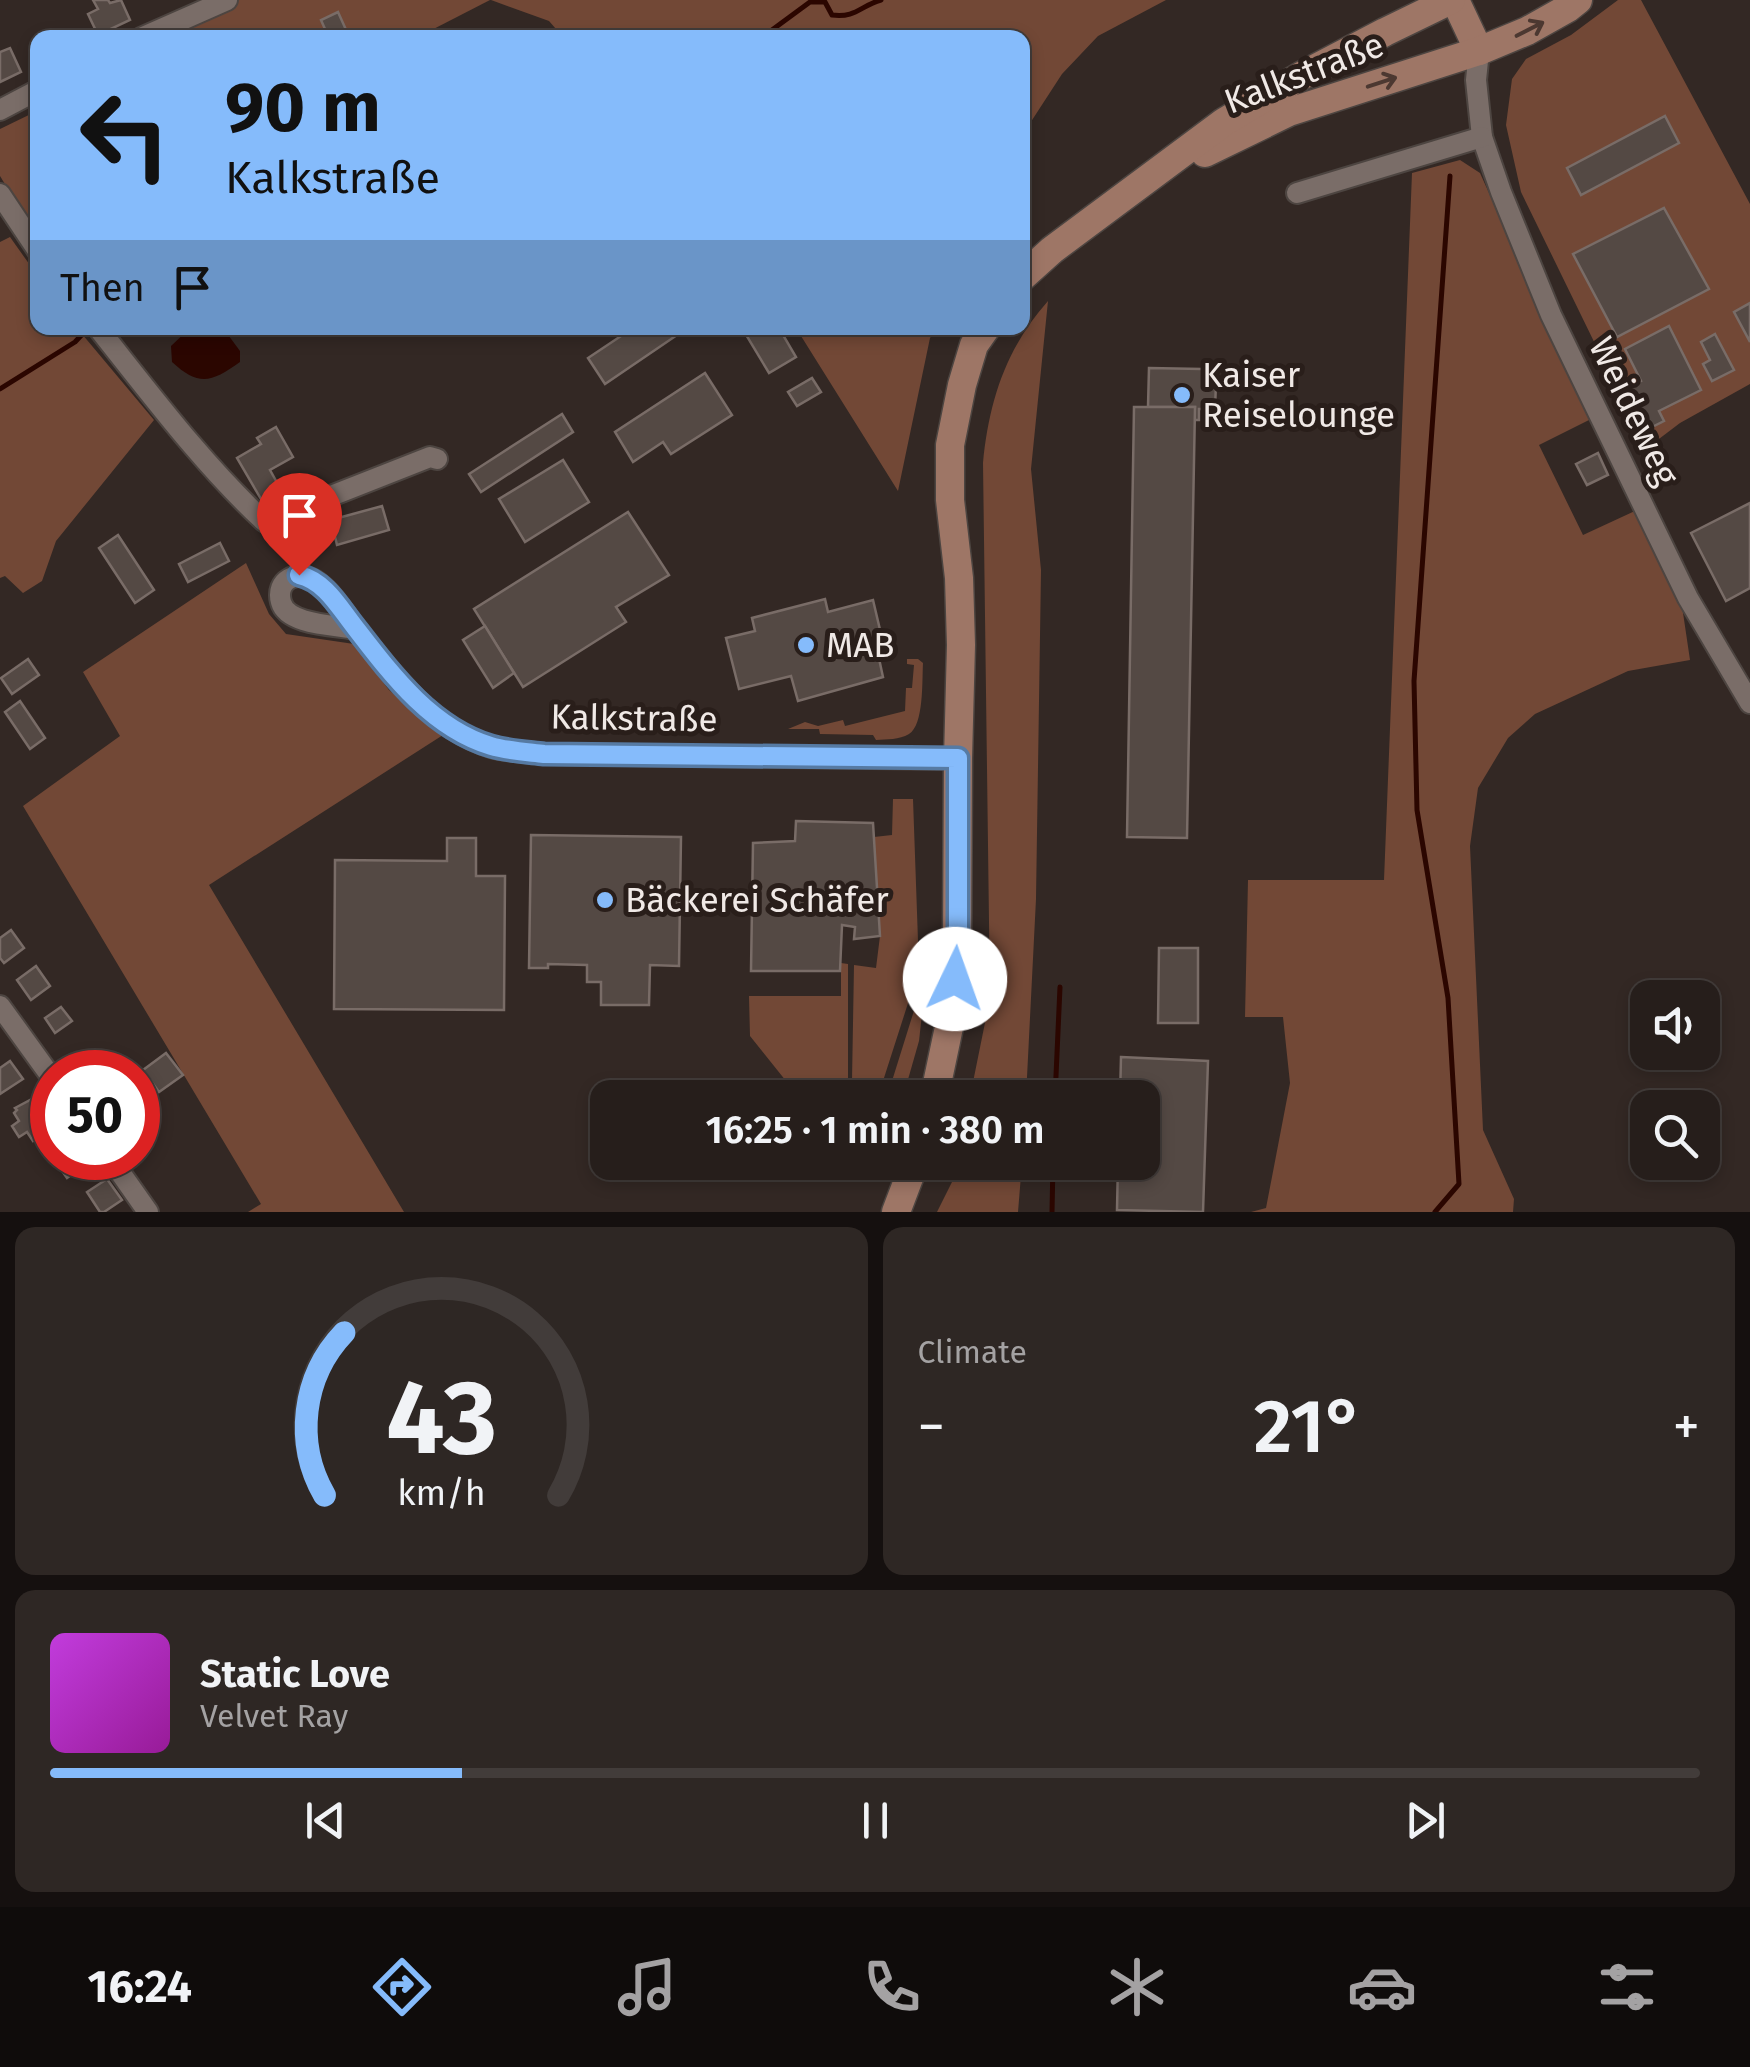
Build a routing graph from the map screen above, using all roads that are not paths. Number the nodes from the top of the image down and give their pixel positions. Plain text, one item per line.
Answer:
1 (227, 0) edge
2 (1453, 0) edge
3 (1578, 0) edge
4 (159, 30) edge
5 (1480, 51) junction
6 (30, 94) edge
7 (0, 110) edge
8 (1482, 138) junction
9 (1158, 174) junction
10 (1296, 193) dead end
11 (0, 194) edge
12 (30, 238) edge
13 (1030, 270) edge
14 (104, 335) edge
15 (981, 335) edge
16 (437, 459) dead end
17 (356, 629) dead end
18 (1750, 703) edge
19 (958, 758) junction
20 (0, 1006) edge
21 (32, 1050) edge
22 (938, 1080) edge
23 (125, 1180) edge
24 (908, 1180) edge
25 (148, 1212) edge
26 (896, 1212) edge

1 - 4 street
2 - 5 main road, Kalkstraße
2 - 9 main road, Kalkstraße
5 -> 3 main road, Kalkstraße
5 - 8 street, Weideweg
9 -> 5 main road, Kalkstraße
6 - 7 street
8 - 10 street
8 - 18 street, Weideweg
9 - 13 main road, Kalkstraße
11 - 12 street
14 - 16 street
15 - 19 main road
17 - 19 street, Kalkstraße
19 - 22 main road
20 - 21 street
23 - 25 street
24 - 26 main road

